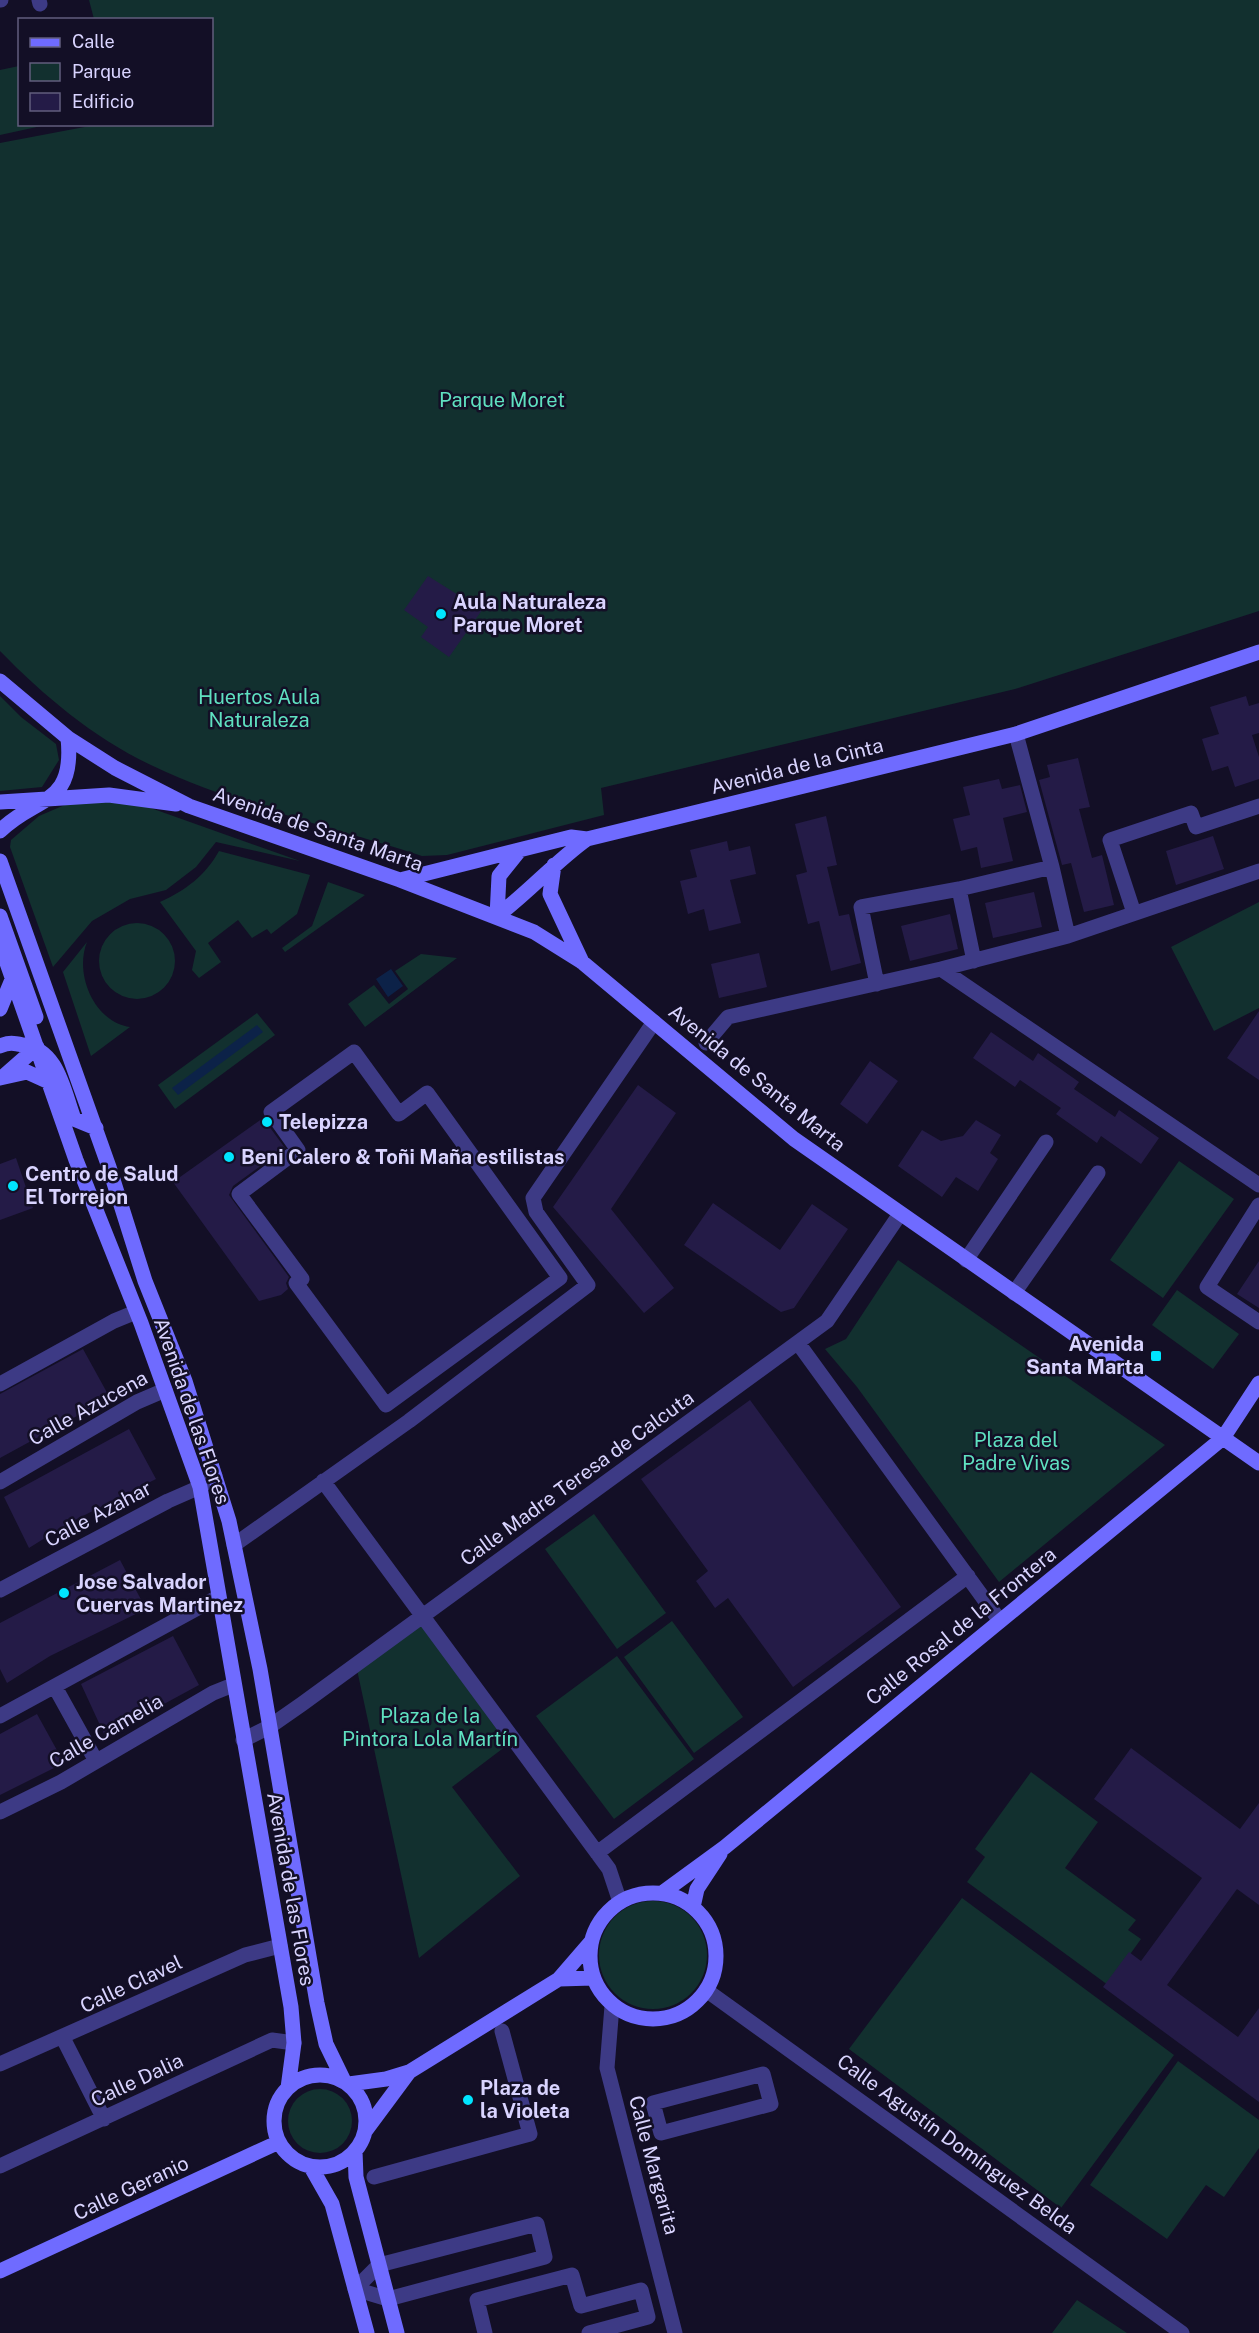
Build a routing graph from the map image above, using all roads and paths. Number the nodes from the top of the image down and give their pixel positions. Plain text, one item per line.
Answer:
1 (1259, 652) edge
2 (0, 681) edge
3 (1016, 734) junction
4 (68, 738) junction
5 (53, 797) junction
6 (0, 802) edge
7 (189, 806) junction
8 (1259, 806) edge
9 (0, 831) edge
10 (587, 839) junction
11 (519, 850) junction
12 (0, 861) edge
13 (554, 865) junction
14 (1052, 867) junction
15 (1259, 871) edge
16 (400, 880) junction
17 (959, 889) junction
18 (1134, 913) junction
19 (0, 916) edge
20 (498, 916) junction
21 (1068, 936) junction
22 (0, 943) edge
23 (974, 961) junction
24 (582, 962) junction
25 (941, 969) junction
26 (12, 982) junction
27 (877, 984) junction
28 (0, 1009) edge
29 (654, 1022) junction
30 (706, 1043) dead end
31 (0, 1046) edge
32 (37, 1047) junction
33 (2, 1077) edge
34 (49, 1082) junction
35 (96, 1128) junction
36 (1046, 1142) dead end
37 (1098, 1173) dead end
38 (1259, 1185) edge
39 (1259, 1205) edge
40 (900, 1214) junction
41 (966, 1260) junction
42 (560, 1278) joint
43 (1014, 1293) junction
44 (136, 1312) junction
45 (1259, 1322) edge
46 (798, 1343) junction
47 (1259, 1383) edge
48 (0, 1384) edge
49 (165, 1390) junction
50 (1222, 1438) junction
51 (1259, 1463) edge
52 (215, 1476) junction
53 (323, 1481) junction
54 (0, 1482) edge
55 (200, 1487) junction
56 (234, 1545) junction
57 (968, 1576) junction
58 (0, 1590) edge
59 (218, 1597) junction
60 (423, 1616) junction
61 (1000, 1621) junction
62 (232, 1685) junction
63 (55, 1687) junction
64 (0, 1716) edge
65 (269, 1728) junction
66 (243, 1740) junction
67 (96, 1761) junction
68 (0, 1812) edge
69 (725, 1847) junction
70 (597, 1853) junction
71 (662, 1893) junction
72 (620, 1902) junction
73 (693, 1907) junction
74 (591, 1942) junction
75 (280, 1946) junction
76 (593, 1978) junction
77 (559, 1979) junction
78 (706, 1990) junction
79 (612, 2006) junction
80 (502, 2031) dead end
81 (63, 2038) junction
82 (294, 2043) junction
83 (0, 2064) edge
84 (409, 2072) junction
85 (763, 2074) joint
86 (346, 2083) junction
87 (288, 2088) junction
88 (104, 2119) junction
89 (366, 2130) junction
90 (279, 2142) junction
91 (355, 2151) junction
92 (0, 2166) edge
93 (311, 2167) junction
94 (374, 2177) dead end
95 (379, 2265) junction
96 (0, 2271) edge
97 (355, 2289) junction
98 (388, 2299) junction
99 (368, 2333) edge
100 (397, 2333) edge
101 (485, 2333) edge
102 (589, 2333) edge
103 (675, 2333) edge
104 (1182, 2333) edge

1 - 3 main road, Avenida de la Cinta
2 - 4 main road, Avenida de Santa Marta
3 - 10 main road, Avenida de la Cinta
3 - 14 street
4 - 5 main road
4 - 7 main road, Avenida de Santa Marta
5 - 6 main road, Avenida de Santa Marta
5 - 7 main road, Avenida de Santa Marta
5 - 9 main road
7 - 16 main road, Avenida de Santa Marta
8 - 18 street
10 - 11 main road, Avenida de la Cinta
10 - 13 main road, Avenida de la Cinta
11 - 16 main road, Avenida de la Cinta
11 - 20 main road
12 - 35 main road, Avenida de las Flores
13 - 20 main road, Avenida de la Cinta
13 - 24 main road
14 - 17 street
14 - 21 street
15 - 18 street
16 - 20 main road, Avenida de Santa Marta
17 - 23 street
17 - 27 street
18 - 21 street
19 - 32 main road, Avenida de las Flores
20 - 24 main road, Avenida de Santa Marta
21 - 23 street
22 - 26 main road, Avenida de las Flores
23 - 25 street
24 - 29 main road, Avenida de Santa Marta
25 - 27 street
25 - 38 street
26 - 28 main road
26 - 32 main road, Avenida de las Flores
27 - 30 street
29 - 40 main road, Avenida de Santa Marta
29 - 53 street
31 - 32 main road
32 - 33 main road
32 - 34 main road, Avenida de las Flores
32 - 35 main road, Avenida de las Flores
33 - 34 main road
34 - 44 main road, Avenida de las Flores
35 - 52 main road, Avenida de las Flores
36 - 41 street
37 - 43 street
39 - 45 street
40 - 41 main road, Avenida de Santa Marta
40 - 46 street, Calle Madre Teresa de Calcuta
41 - 43 main road, Avenida de Santa Marta
42 - 42 street
43 - 50 main road, Avenida de Santa Marta
44 - 48 street
44 - 49 main road, Avenida de las Flores
46 - 57 street
46 - 60 street, Calle Madre Teresa de Calcuta
47 - 50 main road, Calle Rosal de la Frontera
49 - 54 street, Calle Azucena
49 - 55 main road, Avenida de las Flores
50 - 51 main road, Avenida de Santa Marta
50 - 61 main road, Calle Rosal de la Frontera
52 - 55 street, Calle Azahar
52 - 56 main road, Avenida de las Flores
53 - 56 street
53 - 60 street
55 - 58 street, Calle Azahar
55 - 59 main road, Avenida de las Flores
56 - 65 main road, Avenida de las Flores
57 - 61 street
57 - 70 street
59 - 62 main road, Avenida de las Flores
59 - 63 street
60 - 65 street, Calle Madre Teresa de Calcuta
60 - 70 street
61 - 69 main road, Calle Rosal de la Frontera
62 - 66 main road, Avenida de las Flores
62 - 67 street, Calle Camelia
63 - 64 street
63 - 67 street
65 - 66 street, Calle Madre Teresa de Calcuta
65 - 86 main road, Avenida de las Flores
66 - 75 main road, Avenida de las Flores
67 - 68 street, Calle Camelia
69 - 71 main road, Calle Rosal de la Frontera
69 - 73 main road, Calle Rosal de la Frontera
70 - 72 street
71 - 72 main road
71 - 73 main road
72 - 74 main road
73 - 78 main road
74 - 76 main road
74 - 77 main road
75 - 81 street, Calle Clavel
75 - 82 main road, Avenida de las Flores
76 - 77 main road
76 - 79 main road
77 - 84 main road
78 - 79 main road
78 - 104 street, Calle Agustín Domínguez Belda
79 - 103 street, Calle Margarita
80 - 94 street
81 - 83 street, Calle Clavel
81 - 88 street
82 - 87 main road, Avenida de las Flores
82 - 88 street, Calle Dalia
84 - 86 main road
84 - 89 main road
85 - 85 street
86 - 87 main road
86 - 89 main road
87 - 90 main road
88 - 92 street, Calle Dalia
89 - 91 main road
90 - 93 main road
90 - 96 main road, Calle Geranio
91 - 93 main road
91 - 95 main road
93 - 97 main road
95 - 97 street
95 - 98 main road
95 - 98 street
97 - 98 street
97 - 99 main road
98 - 100 main road
101 - 102 street

